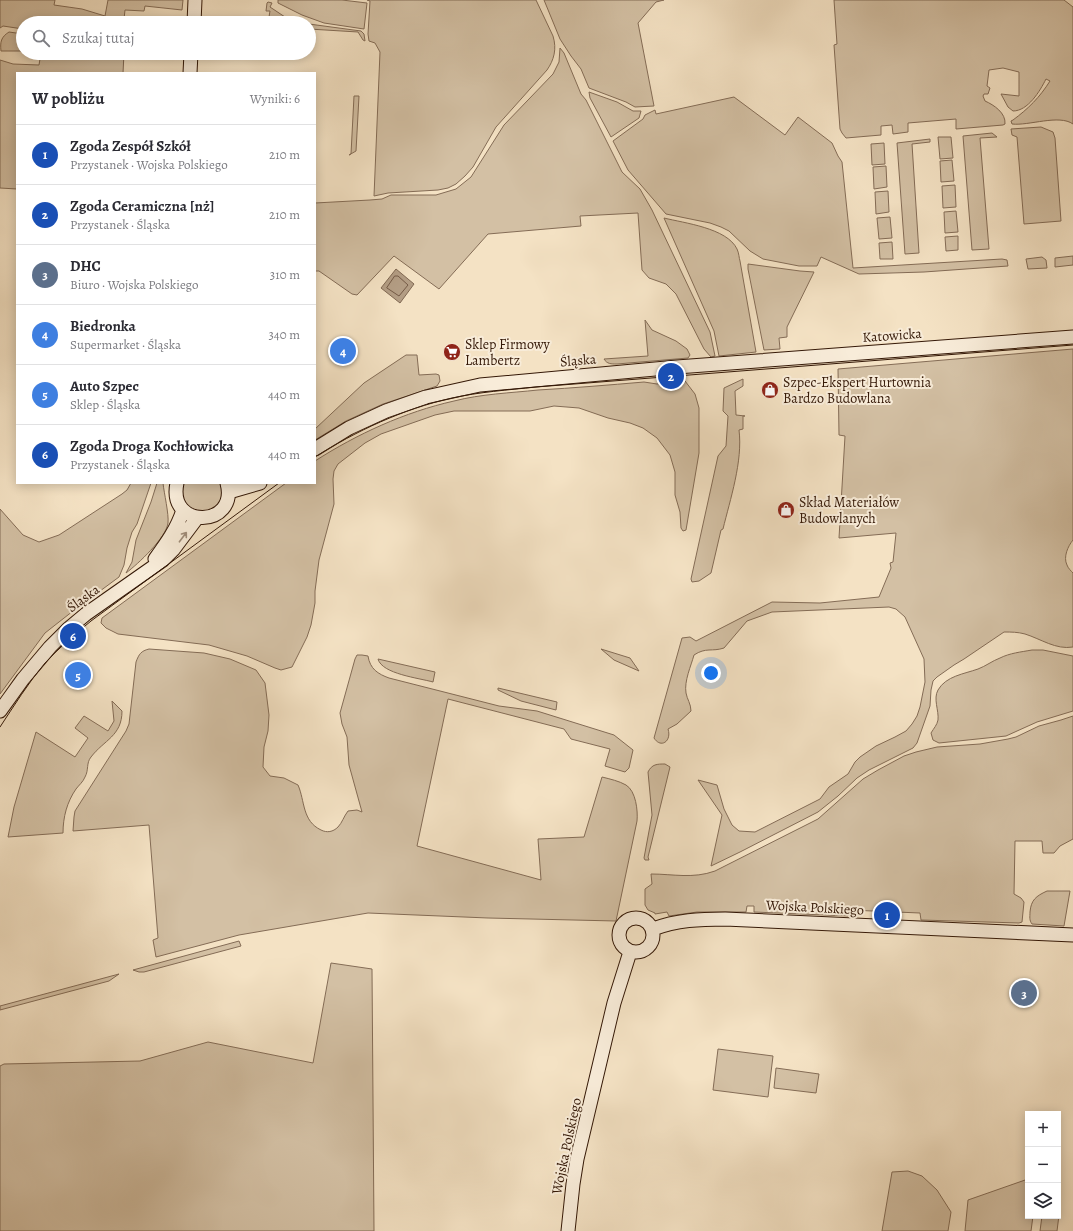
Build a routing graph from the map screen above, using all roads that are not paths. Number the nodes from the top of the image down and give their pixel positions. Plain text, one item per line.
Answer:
1 (195, 0) edge
2 (194, 16) edge
3 (191, 60) edge
4 (190, 72) edge
5 (1073, 337) edge
6 (713, 365) joint
7 (316, 448) edge
8 (176, 484) edge
9 (254, 484) edge
10 (228, 488) edge
11 (183, 510) junction
12 (197, 518) junction
13 (145, 572) junction
14 (0, 711) edge
15 (653, 929) junction
16 (1073, 935) edge
17 (630, 952) junction
18 (568, 1231) edge

1 - 2 street
3 - 4 street
5 - 6 street, Katowicka
6 - 7 street, Śląska
8 - 11 street
9 - 10 street
10 - 12 street
11 - 12 street
11 - 13 street, Śląska
13 -> 12 street, Śląska
13 - 14 street, Śląska
15 - 16 street, Wojska Polskiego
15 - 17 street
15 - 17 street
17 - 18 street, Wojska Polskiego

